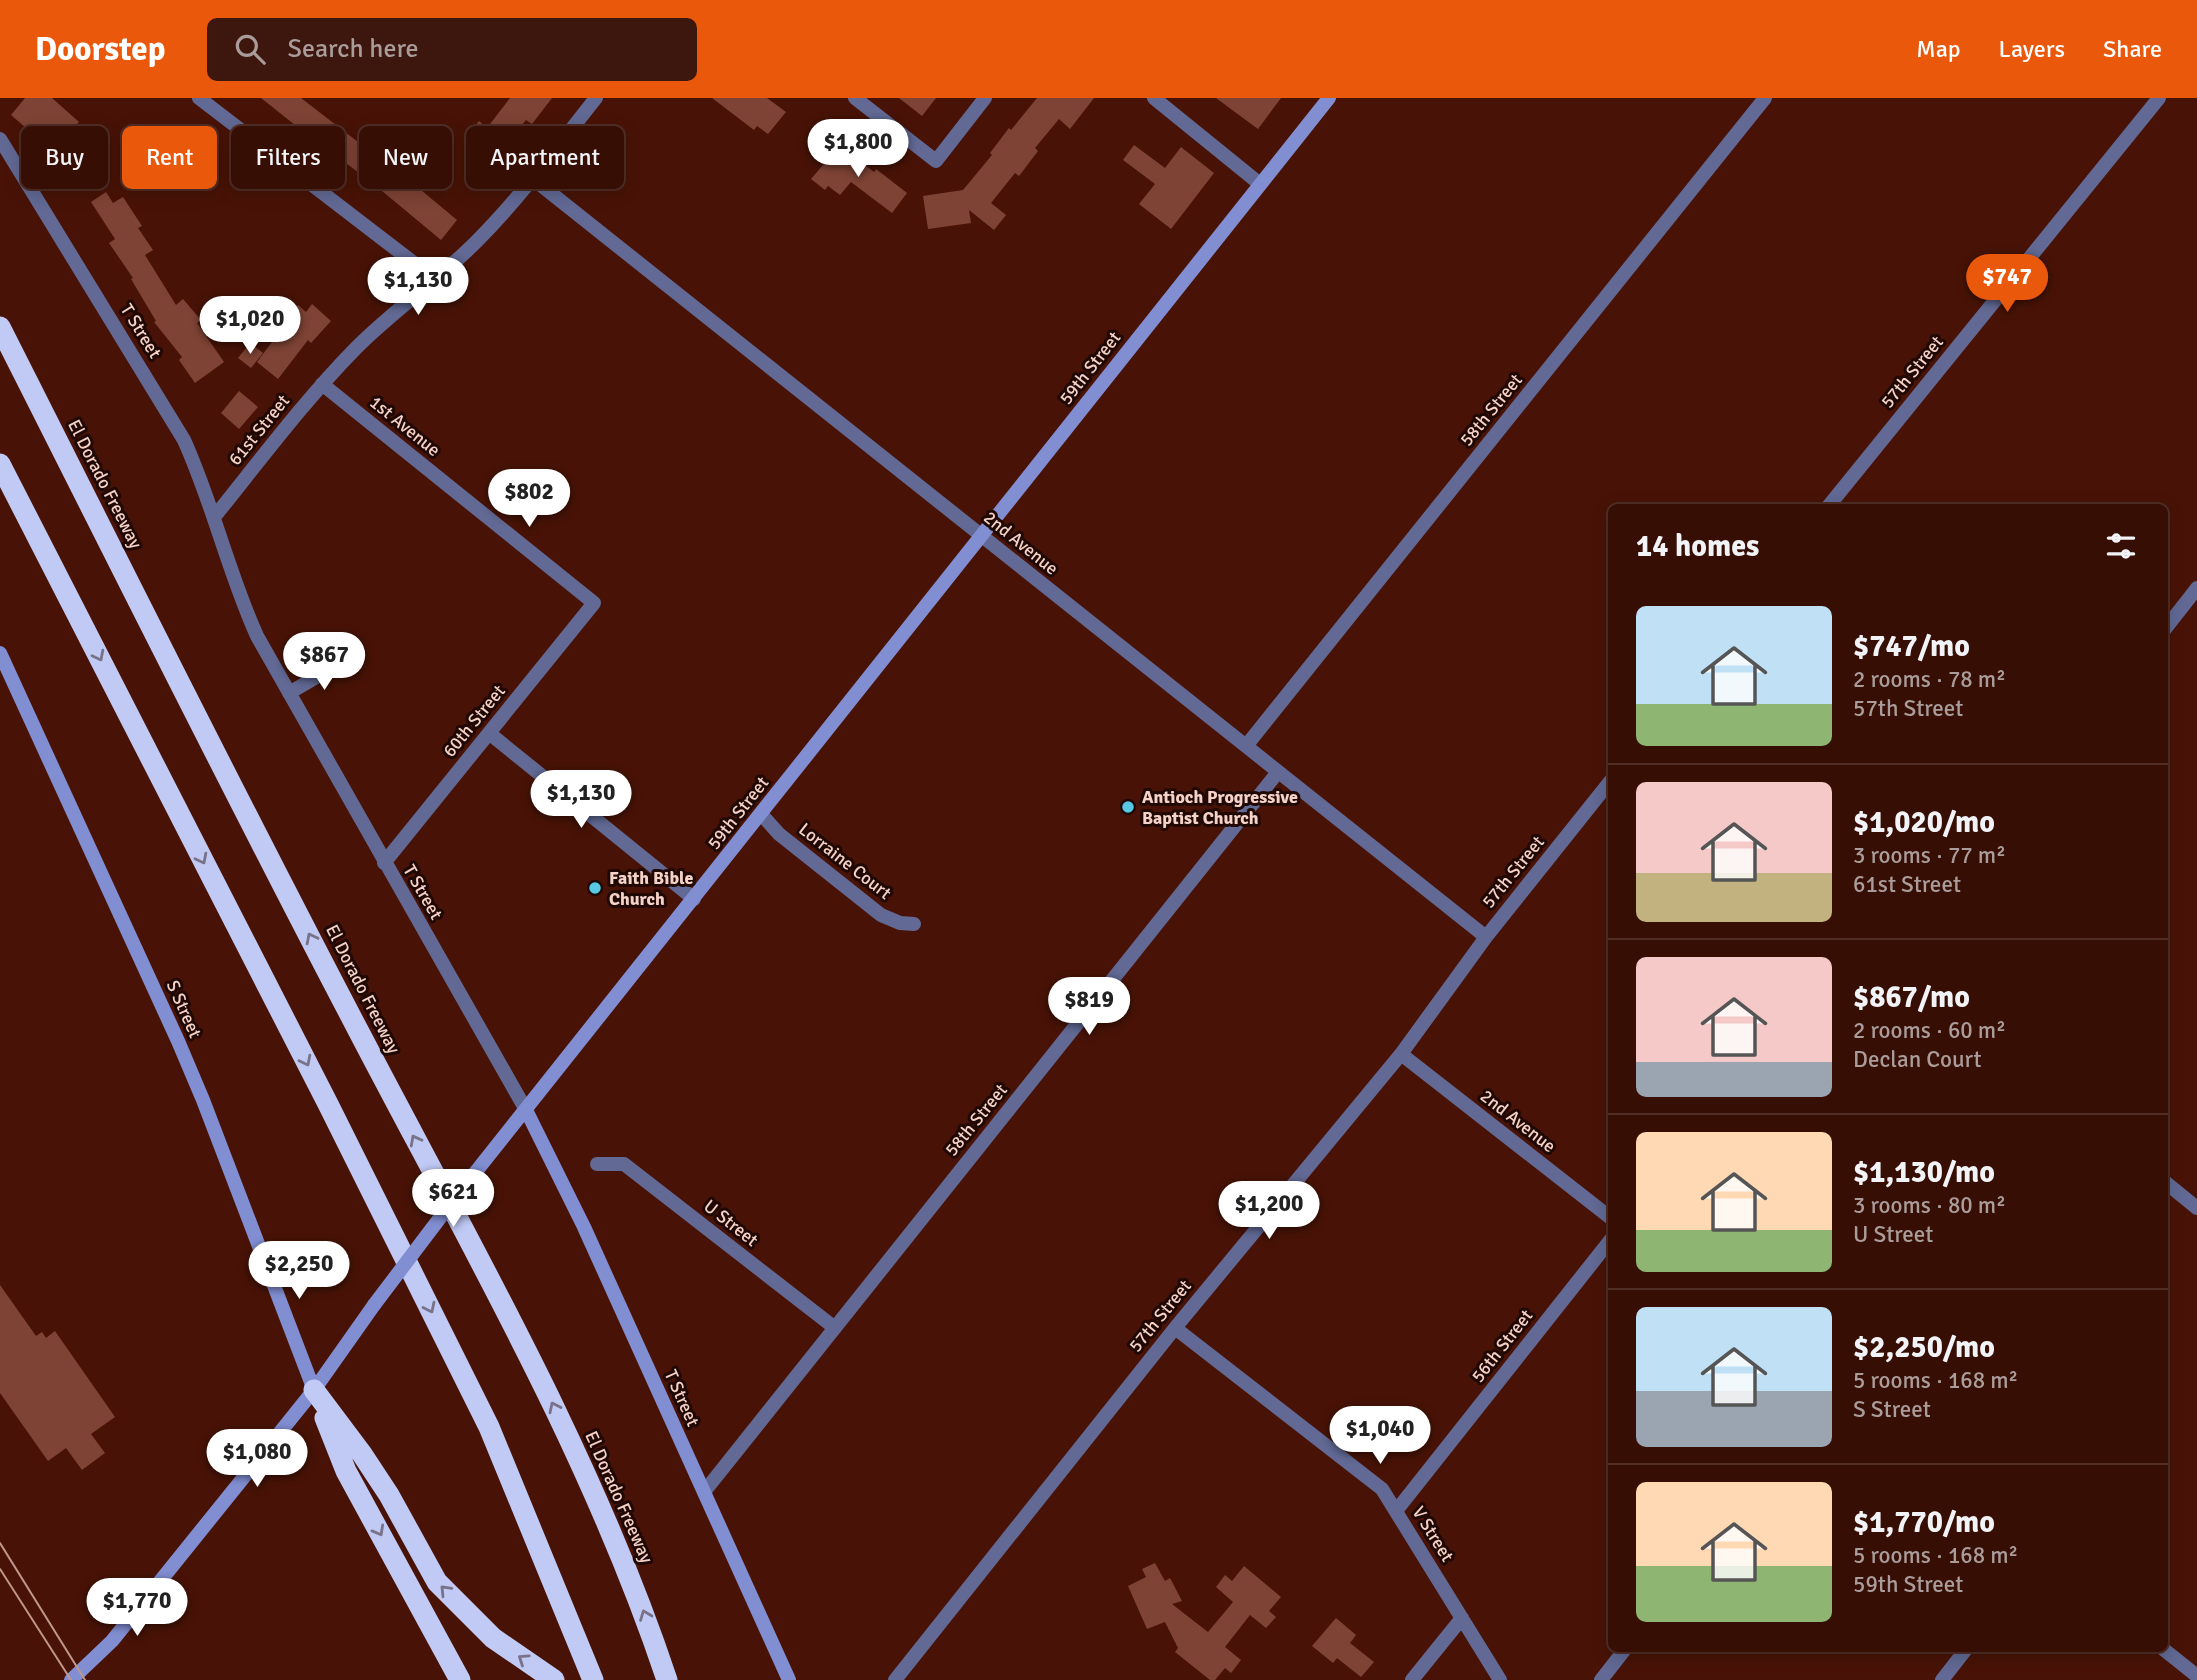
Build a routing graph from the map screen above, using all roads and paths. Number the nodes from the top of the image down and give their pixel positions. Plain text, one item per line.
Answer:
1 (199, 98) edge
2 (596, 98) edge
3 (855, 98) edge
4 (985, 98) edge
5 (1154, 98) edge
6 (1329, 98) edge
7 (1765, 98) edge
8 (2159, 98) edge
9 (574, 126) edge
10 (0, 139) edge
11 (1260, 184) junction
12 (522, 189) edge
13 (546, 189) edge
14 (436, 281) junction
15 (0, 327) edge
16 (322, 384) junction
17 (0, 464) edge
18 (0, 485) edge
19 (1830, 504) edge
20 (215, 516) junction
21 (981, 536) junction
22 (2197, 588) edge
23 (67, 596) junction
24 (594, 603) joint
25 (2168, 625) edge
26 (0, 653) edge
27 (342, 662) dead end
28 (289, 693) junction
29 (489, 733) junction
30 (1246, 746) junction
31 (1278, 772) junction
32 (1608, 784) edge
33 (761, 814) junction
34 (384, 863) junction
35 (694, 899) junction
36 (914, 924) dead end
37 (1486, 937) junction
38 (1401, 1054) junction
39 (526, 1111) junction
40 (597, 1164) dead end
41 (2168, 1187) edge
42 (2197, 1208) edge
43 (1608, 1216) edge
44 (1608, 1243) edge
45 (835, 1328) junction
46 (1175, 1328) junction
47 (314, 1390) junction
48 (704, 1492) junction
49 (1396, 1511) junction
50 (1462, 1618) junction
51 (1623, 1652) edge
52 (1964, 1652) edge
53 (2167, 1652) edge
54 (2197, 1676) edge
55 (71, 1680) edge
56 (460, 1680) edge
57 (554, 1680) edge
58 (593, 1680) edge
59 (667, 1680) edge
60 (789, 1680) edge
61 (895, 1680) edge
62 (1412, 1680) edge
63 (1500, 1680) edge
64 (1601, 1680) edge
65 (1942, 1680) edge

1 - 14 street
2 - 9 street, 61st Street
3 - 4 street
5 - 11 street
6 - 11 street, 59th Street
7 - 30 street, 58th Street
8 - 19 street, 57th Street
10 - 20 street, T Street
11 - 21 street, 59th Street
12 - 14 street, 61st Street
13 - 21 street, 2nd Avenue
14 - 16 street, 61st Street
59 -> 15 highway, El Dorado Freeway
16 - 20 street, 61st Street
16 - 24 street, 1st Avenue
17 - 23 highway
18 - 23 highway
20 - 28 street, T Street
21 - 30 street, 2nd Avenue
21 - 33 street, 59th Street
22 - 25 street
23 -> 58 highway
24 - 29 street, 60th Street
26 - 47 street, S Street
27 - 28 street
28 - 34 street, T Street
29 - 34 street, 60th Street
29 - 35 street
30 - 31 street, 2nd Avenue
31 - 37 street, 2nd Avenue
31 - 45 street, 58th Street
32 - 37 street, 57th Street
33 - 35 street, 59th Street
33 - 36 street, Lorraine Court
34 - 39 street, T Street
35 - 39 street, 59th Street
37 - 38 street, 57th Street
38 - 43 street, 2nd Avenue
38 - 46 street, 57th Street
39 - 47 street, 59th Street, bridge
39 - 48 street, T Street
40 - 45 street, U Street
41 - 42 street
44 - 49 street, 56th Street
45 - 48 street, 58th Street
46 - 49 street, V Street
46 - 61 street, 57th Street
47 - 55 street, 59th Street
47 -> 56 highway
57 -> 47 highway
48 - 60 street, T Street
49 - 50 street, V Street
50 - 62 street
50 - 63 street, V Street
51 - 64 street
52 - 65 street
53 - 54 street

